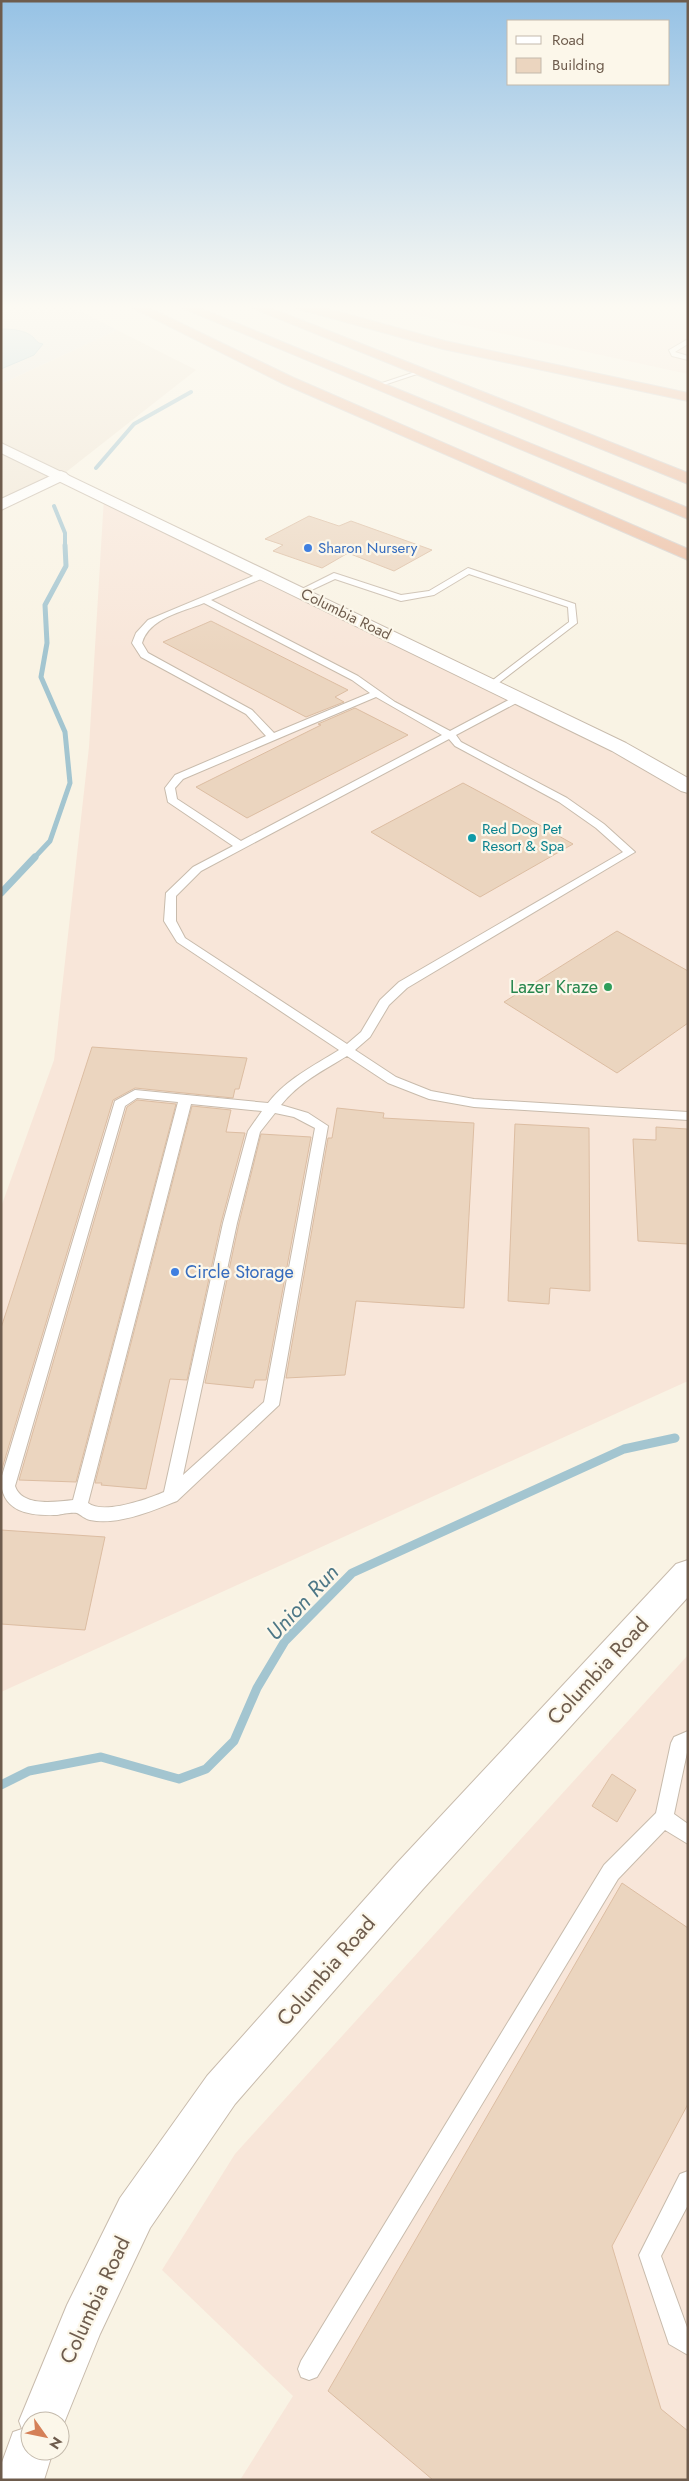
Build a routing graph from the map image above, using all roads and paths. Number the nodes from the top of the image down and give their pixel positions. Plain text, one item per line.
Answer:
1 (382, 421) edge
2 (461, 421) edge
3 (542, 421) edge
4 (1, 447) edge
5 (61, 476) junction
6 (688, 479) edge
7 (1, 505) edge
8 (688, 514) edge
9 (688, 555) edge
10 (265, 574) junction
11 (300, 592) junction
12 (205, 600) junction
13 (492, 685) junction
14 (377, 693) junction
15 (520, 698) junction
16 (450, 735) junction
17 (272, 737) junction
18 (688, 787) edge
19 (241, 846) junction
20 (348, 1050) junction
21 (188, 1099) junction
22 (272, 1108) junction
23 (688, 1116) edge
24 (171, 1496) junction
25 (79, 1506) junction
26 (688, 1574) edge
27 (688, 1739) edge
28 (664, 1818) junction
29 (688, 1835) edge
30 (688, 2182) edge
31 (688, 2344) edge
32 (309, 2369) dead end
33 (46, 2411) edge
34 (26, 2461) edge
35 (20, 2480) edge

1 - 9 highway
2 - 8 highway
3 - 6 highway
4 - 5 street, Columbia Road
5 - 7 street
5 - 10 street, Columbia Road
10 - 11 street, Columbia Road
10 - 12 lane
11 - 13 street, Columbia Road
11 - 13 lane
12 - 14 lane
12 - 17 lane
13 - 15 street, Columbia Road
14 - 16 lane
14 - 17 lane
15 - 16 lane
15 - 18 street, Columbia Road
16 - 19 lane
16 - 20 lane
17 - 19 lane
19 - 20 lane
20 - 22 lane
20 - 23 lane
21 - 22 lane
21 - 25 lane
21 - 25 lane
22 - 24 lane
22 - 24 lane
24 - 25 lane
26 - 33 street, Columbia Road
27 - 28 lane
28 - 29 lane
28 - 32 lane
30 - 31 lane
34 - 35 street

